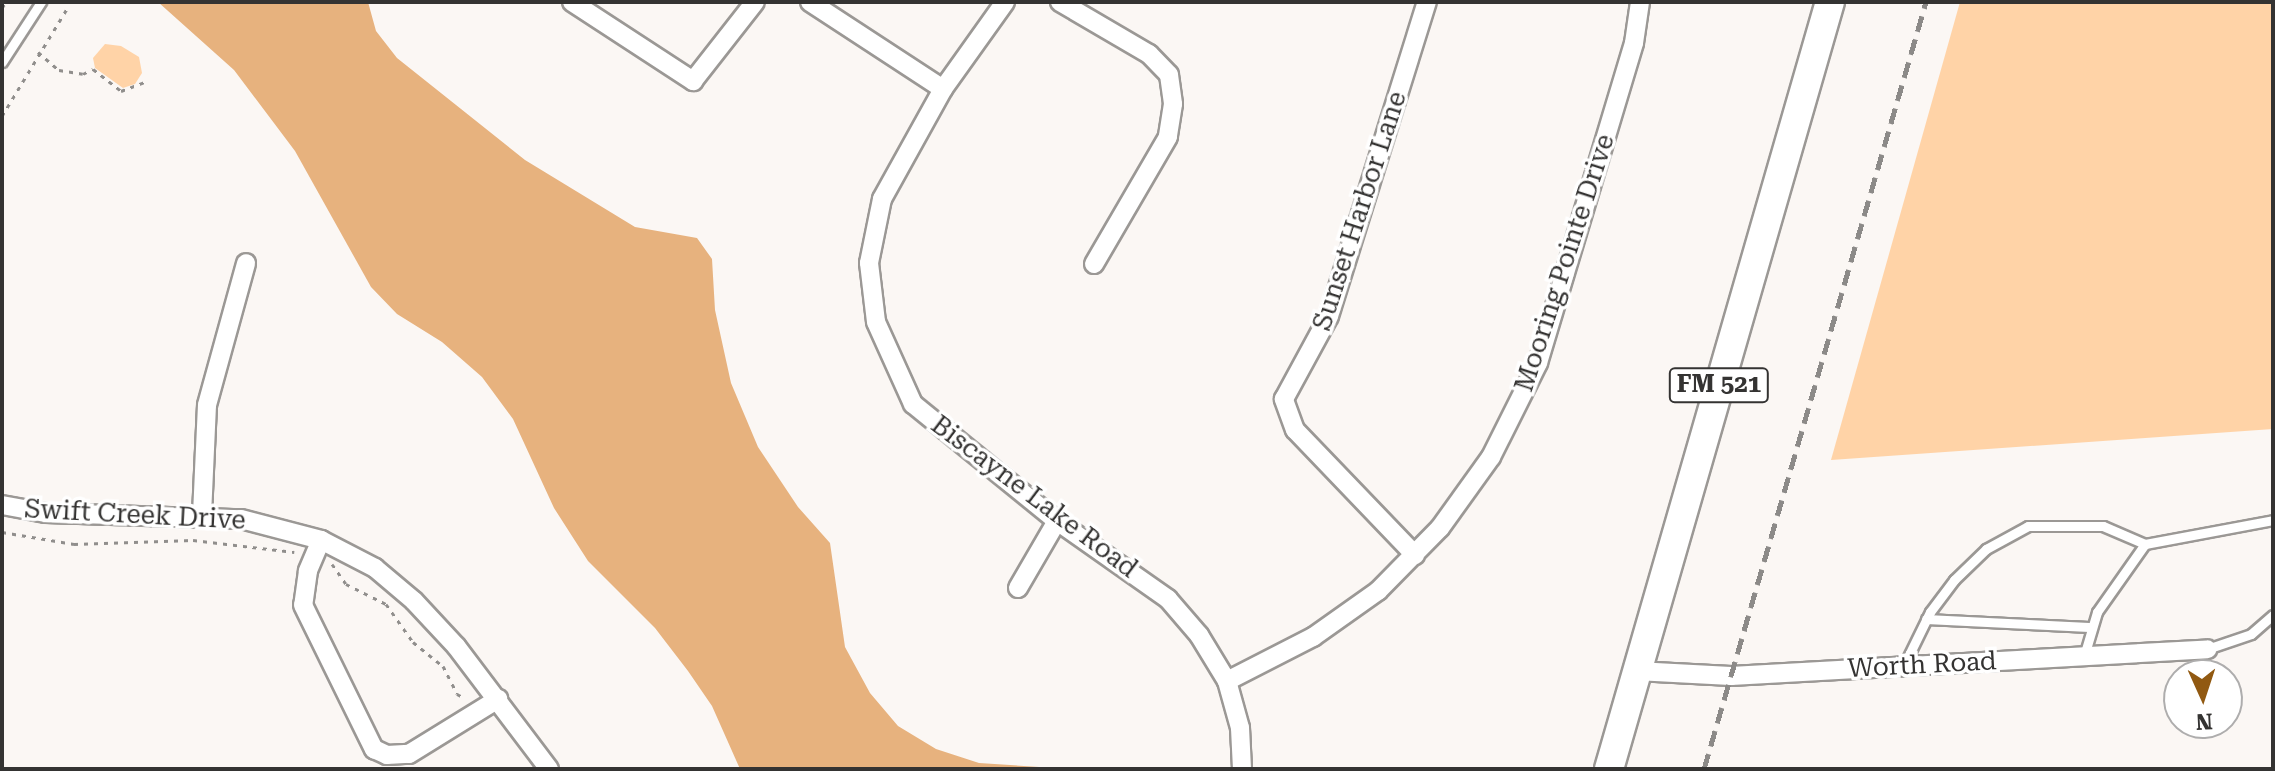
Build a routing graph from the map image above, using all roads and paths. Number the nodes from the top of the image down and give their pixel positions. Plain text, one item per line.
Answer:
1 (6, 2) edge
2 (41, 2) edge
3 (572, 2) edge
4 (755, 2) edge
5 (810, 2) edge
6 (1005, 2) edge
7 (1060, 2) edge
8 (1427, 2) edge
9 (1640, 2) edge
10 (1830, 2) edge
11 (68, 7) dead end
12 (2, 8) edge
13 (38, 52) junction
14 (2, 62) edge
15 (144, 82) dead end
16 (943, 89) junction
17 (2, 116) edge
18 (246, 263) dead end
19 (1094, 264) dead end
20 (2, 505) edge
21 (202, 515) junction
22 (2273, 520) edge
23 (1057, 521) junction
24 (2, 532) edge
25 (321, 540) junction
26 (2145, 544) junction
27 (1415, 555) junction
28 (1018, 588) dead end
29 (2273, 615) edge
30 (1926, 619) junction
31 (2089, 627) junction
32 (2207, 649) joint
33 (2084, 656) junction
34 (1904, 666) junction
35 (1636, 671) junction
36 (1227, 681) junction
37 (493, 702) junction
38 (549, 769) edge
39 (1242, 769) edge
40 (1609, 769) edge

1 - 12 path
2 - 14 lane
3 - 4 street
5 - 16 street
6 - 16 street, Biscayne Lake Road
7 - 19 street
8 - 27 street, Sunset Harbor Lane
9 - 27 street, Mooring Pointe Drive
10 - 35 main road, FM 521
11 - 13 path
13 - 15 path
13 - 17 path
16 - 23 street, Biscayne Lake Road
18 - 21 street
20 - 21 street, Swift Creek Drive
21 - 25 street, Swift Creek Drive
22 - 26 lane
23 - 28 street
23 - 36 street, Biscayne Lake Road
24 - 25 path
25 - 37 street, Swift Creek Drive
25 - 37 path
25 - 37 street
26 - 30 lane
26 - 31 lane
27 - 36 street, Mooring Pointe Drive
29 - 32 lane
30 - 31 lane
30 - 34 lane
31 - 33 lane
32 - 33 street, Worth Road
33 - 34 street, Worth Road
34 - 35 street, Worth Road
35 - 40 main road, FM 521
36 - 39 street, Biscayne Lake Road
37 - 38 street, Swift Creek Drive

